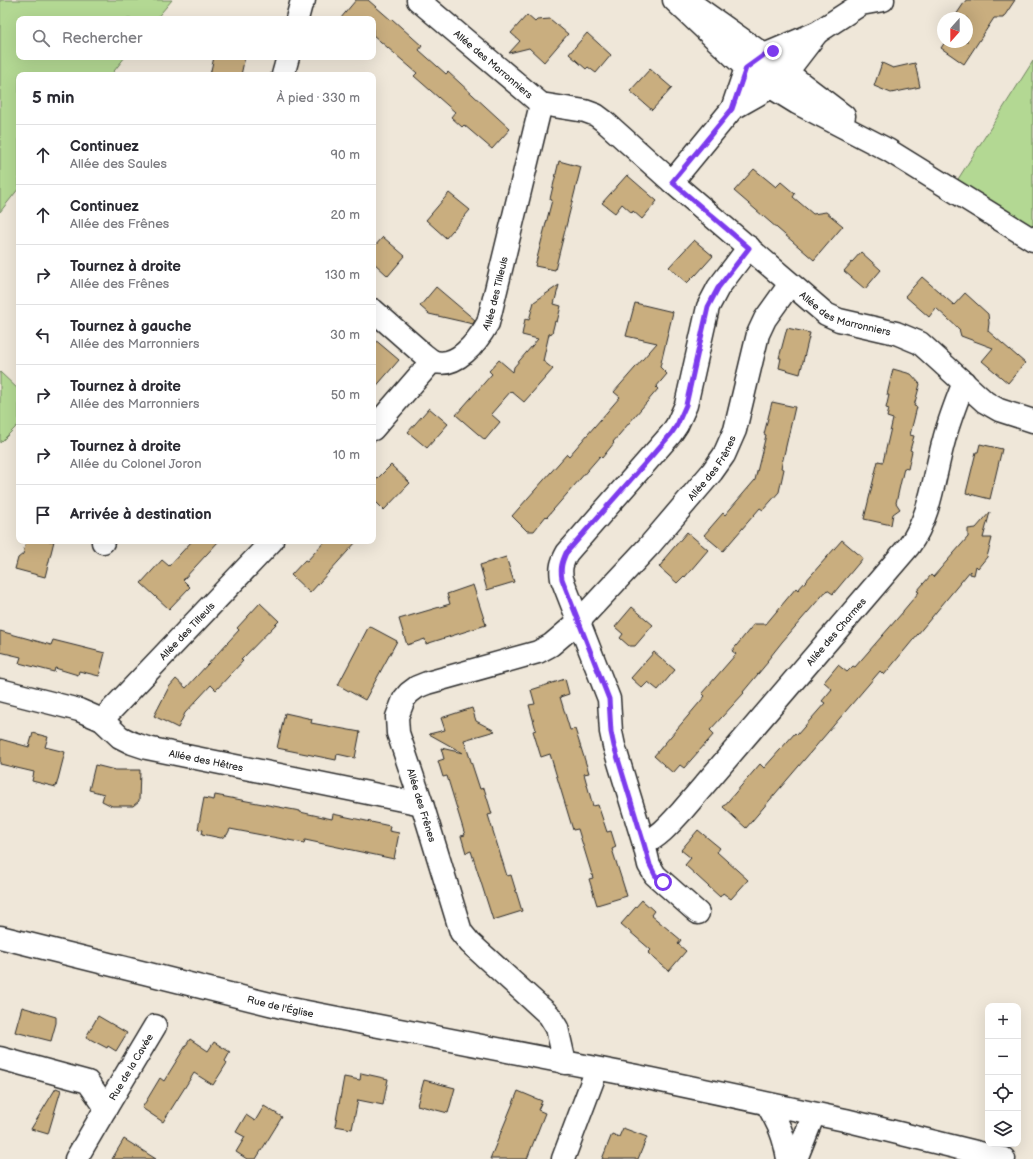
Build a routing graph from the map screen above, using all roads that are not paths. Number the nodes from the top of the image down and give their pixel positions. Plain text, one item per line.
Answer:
1 (304, 0) edge
2 (418, 0) edge
3 (674, 0) edge
4 (687, 0) edge
5 (883, 0) edge
6 (861, 2) edge
7 (298, 16) edge
8 (818, 32) junction
9 (764, 55) junction
10 (287, 60) edge
11 (746, 68) junction
12 (284, 72) edge
13 (787, 72) junction
14 (771, 87) junction
15 (541, 104) junction
16 (732, 109) junction
17 (888, 150) junction
18 (672, 182) junction
19 (1033, 240) edge
20 (749, 248) junction
21 (790, 284) junction
22 (376, 313) edge
23 (432, 361) junction
24 (964, 382) junction
25 (1033, 421) edge
26 (376, 426) edge
27 (266, 544) edge
28 (578, 622) junction
29 (0, 690) edge
30 (102, 720) junction
31 (422, 804) junction
32 (644, 844) junction
33 (698, 913) dead end
34 (0, 937) edge
35 (155, 1026) dead end
36 (0, 1058) edge
37 (565, 1063) junction
38 (597, 1069) junction
39 (767, 1104) junction
40 (106, 1108) junction
41 (814, 1114) junction
42 (76, 1159) edge
43 (563, 1159) edge
44 (788, 1159) edge
45 (796, 1159) edge
46 (1004, 1159) edge

1 - 7 street
2 - 15 street, Allée des Marronniers
3 - 11 street
4 - 9 street
5 - 6 street
6 - 8 street
8 - 9 street
8 - 13 street
9 - 11 street
9 - 13 street
10 - 12 street
11 - 14 street
11 - 16 street
13 - 14 street
13 - 17 street
14 - 16 street
14 - 17 street
15 - 18 street, Allée des Marronniers
15 - 23 street, Allée des Tilleuls
16 - 18 street
17 - 19 street
18 - 20 street, Allée des Marronniers
20 - 21 street, Allée des Marronniers
20 - 28 street
21 - 24 street, Allée des Marronniers
21 - 28 street, Allée des Frênes
22 - 23 street
23 - 26 street
24 - 25 street, Allée des Marronniers
24 - 32 street, Allée des Charmes
27 - 30 street, Allée des Tilleuls
28 - 31 street, Allée des Frênes
28 - 32 street
29 - 30 street, Allée des Hêtres
30 - 31 street, Allée des Hêtres
31 - 37 street, Allée des Frênes
32 - 33 street
34 - 37 street, Rue de l'Église
35 - 40 street, Rue de la Cavée
36 - 40 street, Rue de la Cavée
37 - 38 street, Rue de l'Église
38 - 39 street, Rue de l'Église
38 - 43 street
39 - 41 street, Rue de l'Église
39 - 44 street
40 - 42 street, Rue de la Cavée
41 - 45 street
41 - 46 street, Rue de l'Église

